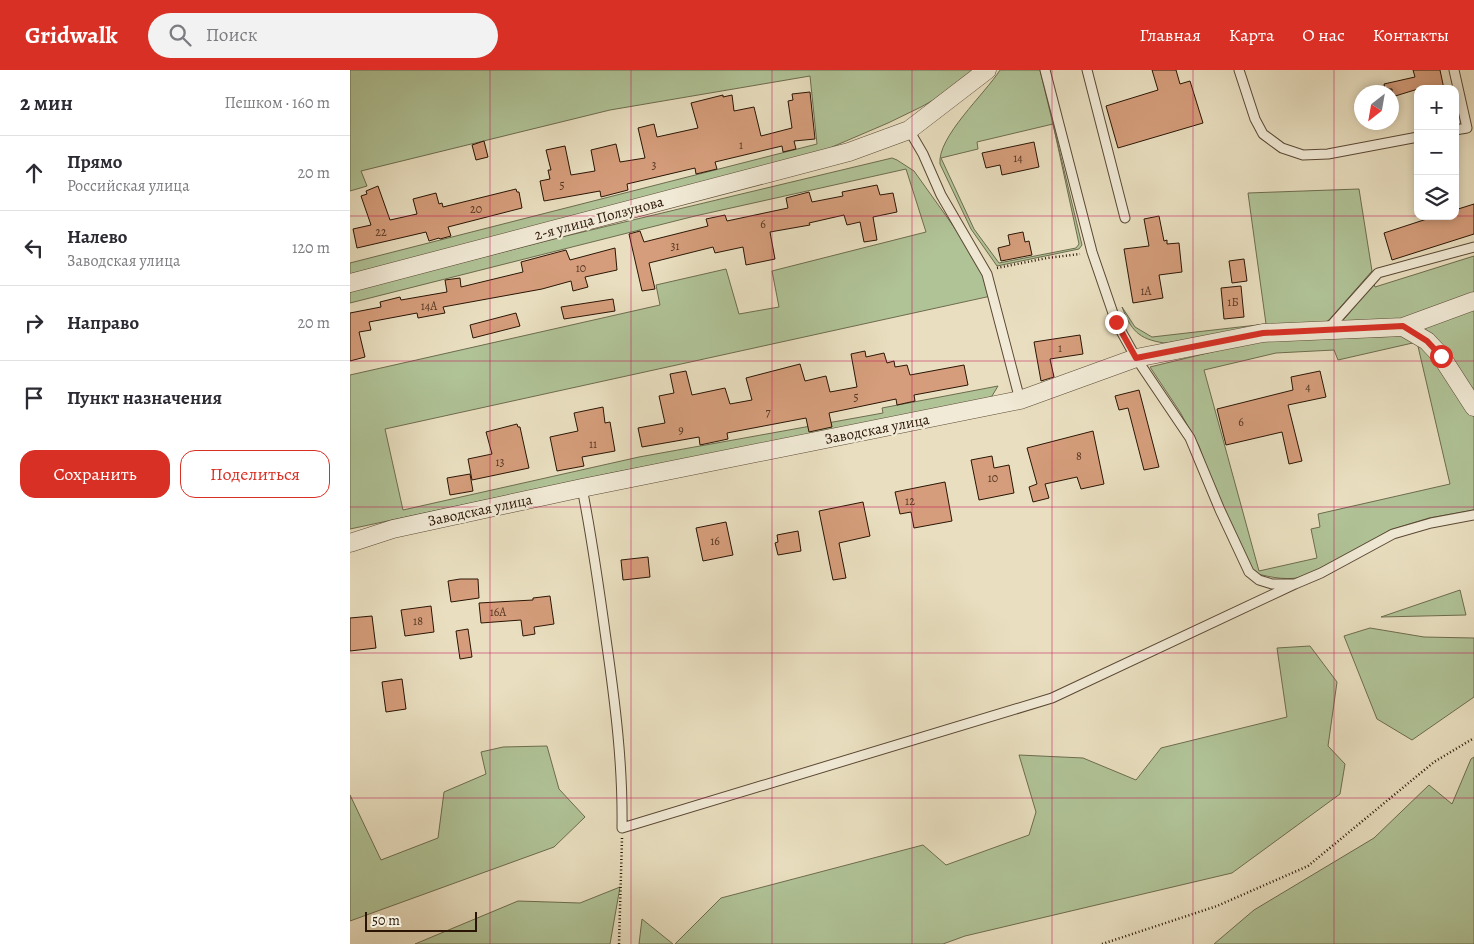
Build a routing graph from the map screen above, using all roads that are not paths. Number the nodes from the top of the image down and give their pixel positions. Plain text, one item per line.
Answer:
1 (987, 70) edge
2 (1045, 70) edge
3 (1087, 70) edge
4 (1239, 70) edge
5 (1454, 70) edge
6 (1457, 85) edge
7 (1459, 92) edge
8 (1459, 129) edge
9 (909, 130) junction
10 (1414, 138) edge
11 (1125, 218) dead end
12 (1474, 247) edge
13 (350, 283) edge
14 (1474, 301) edge
15 (1403, 326) junction
16 (1328, 330) junction
17 (1136, 358) junction
18 (1020, 400) junction
19 (1474, 407) edge
20 (582, 488) junction
21 (1474, 515) edge
22 (350, 543) edge
23 (1295, 584) junction

1 - 9 street, 2-я улица Ползунова
2 - 17 lane
3 - 11 lane
4 - 10 lane
5 - 6 lane
7 - 8 lane
9 - 13 street, 2-я улица Ползунова
9 - 18 lane
12 - 16 lane
14 - 15 street, Заводская улица
15 - 16 street, Заводская улица
15 - 19 street
16 - 17 street, Заводская улица
17 - 18 street, Заводская улица
17 - 23 lane
18 - 20 street, Заводская улица
20 - 22 street, Заводская улица
20 - 23 lane
21 - 23 lane

